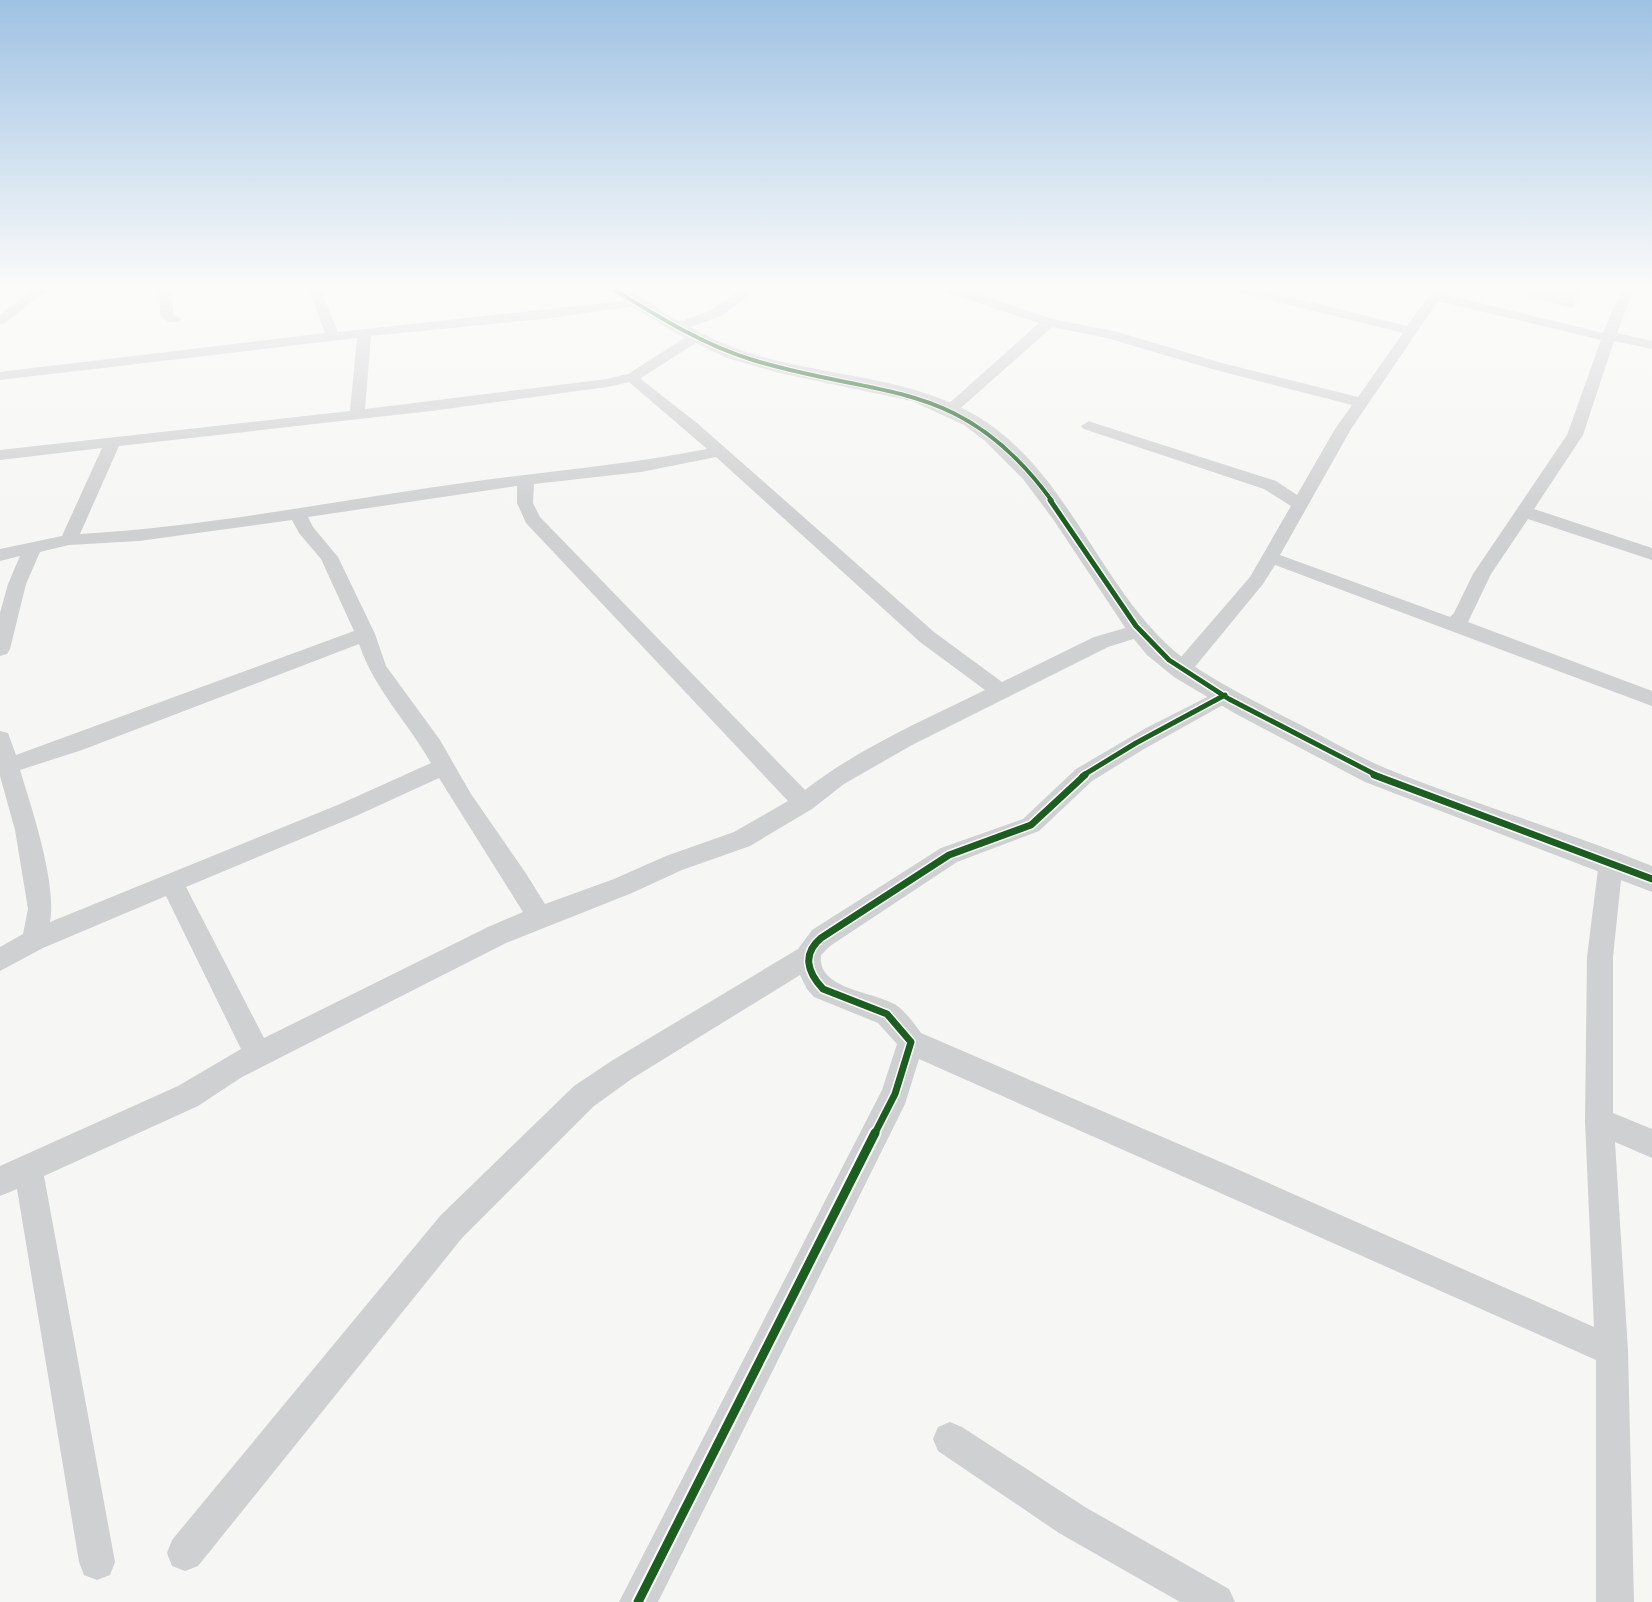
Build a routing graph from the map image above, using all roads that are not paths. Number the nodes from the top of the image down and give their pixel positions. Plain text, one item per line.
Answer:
1 (96, 365) edge
2 (361, 365) edge
3 (647, 365) edge
4 (771, 365) edge
5 (1001, 365) edge
6 (1213, 365) edge
7 (1387, 365) edge
8 (1599, 365) edge
9 (0, 376) edge
10 (633, 377) junction
11 (1360, 402) junction
12 (950, 410) junction
13 (357, 414) junction
14 (1089, 426) dead end
15 (113, 442) junction
16 (719, 452) junction
17 (0, 455) edge
18 (526, 481) junction
19 (1300, 504) junction
20 (1525, 512) junction
21 (297, 514) junction
22 (69, 540) junction
23 (32, 549) junction
24 (1652, 554) edge
25 (0, 555) edge
26 (1270, 557) junction
27 (1453, 624) junction
28 (1139, 630) junction
29 (365, 634) junction
30 (0, 649) edge
31 (1182, 669) junction
32 (1001, 692) junction
33 (1225, 695) junction
34 (1652, 699) edge
35 (0, 740) edge
36 (8, 766) junction
37 (444, 766) junction
38 (804, 803) junction
39 (1611, 861) junction
40 (1652, 879) edge
41 (172, 883) junction
42 (539, 917) junction
43 (34, 939) junction
44 (807, 957) junction
45 (0, 960) edge
46 (911, 1042) junction
47 (258, 1055) junction
48 (1599, 1121) junction
49 (1652, 1144) edge
50 (14, 1175) edge
51 (1612, 1351) junction
52 (950, 1439) dead end
53 (185, 1553) dead end
54 (97, 1562) dead end
55 (638, 1602) edge
56 (1216, 1602) edge
57 (1616, 1602) edge

1 - 9 street
2 - 13 street
3 - 10 street
4 - 12 street
5 - 12 street
6 - 11 street
7 - 11 street
8 - 20 street
10 - 13 street
10 - 16 street
11 - 19 street
12 - 28 street
13 - 15 street
14 - 19 street
15 - 17 street
15 - 22 street
16 - 18 street
16 - 32 street
18 - 21 street
18 - 38 street
19 - 26 street
20 - 24 street
20 - 27 street
21 - 22 street
21 - 29 street
22 - 23 street
23 - 25 street
23 - 30 street
26 - 27 street
26 - 31 street
27 - 34 street
28 - 31 street
28 - 32 street
29 - 36 street
29 - 37 street
31 - 33 street
32 - 38 street
33 - 39 street
33 - 44 street
35 - 36 street
36 - 43 street
37 - 41 street
37 - 42 street
38 - 42 street
39 - 40 street
39 - 48 street
41 - 43 street
41 - 47 street
42 - 47 street
43 - 45 street
44 - 46 street
44 - 53 street
46 - 51 street
46 - 55 street
47 - 50 street
48 - 49 street
48 - 51 street
50 - 54 street
51 - 57 street
52 - 56 street

